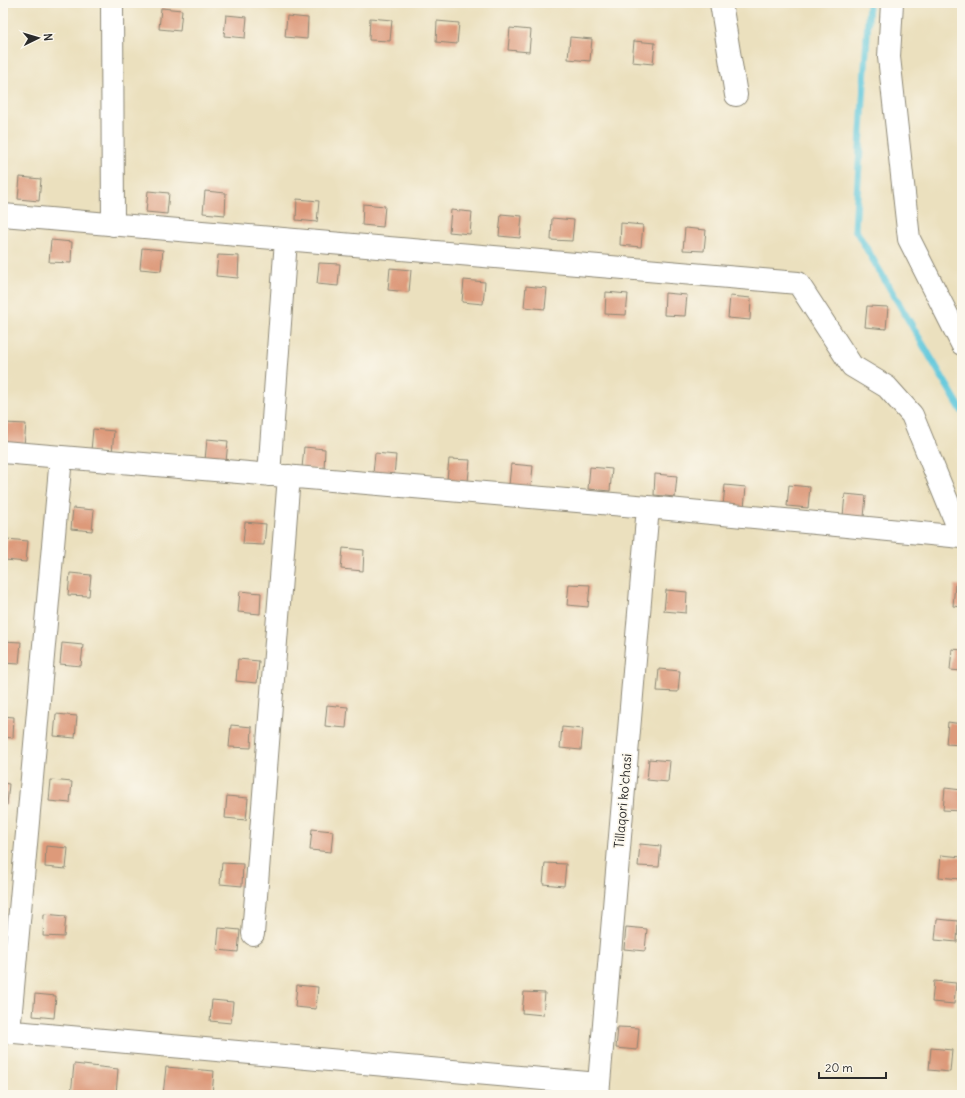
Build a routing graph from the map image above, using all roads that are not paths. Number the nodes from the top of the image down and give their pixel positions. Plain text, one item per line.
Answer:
1 (112, 3) edge
2 (721, 3) edge
3 (892, 3) edge
4 (736, 95) dead end
5 (3, 215) edge
6 (113, 225) junction
7 (286, 240) junction
8 (962, 344) edge
9 (3, 452) edge
10 (61, 457) junction
11 (279, 475) junction
12 (648, 507) junction
13 (962, 537) edge
14 (253, 934) dead end
15 (6, 1031) edge
16 (598, 1090) edge

1 - 6 street
2 - 4 street
3 - 8 street
5 - 6 street
6 - 7 street
7 - 11 street
7 - 13 street
9 - 10 street
10 - 11 street
10 - 15 street
11 - 12 street
11 - 14 street
12 - 13 street
12 - 16 street, Tillaqori ko'chasi
15 - 16 street

